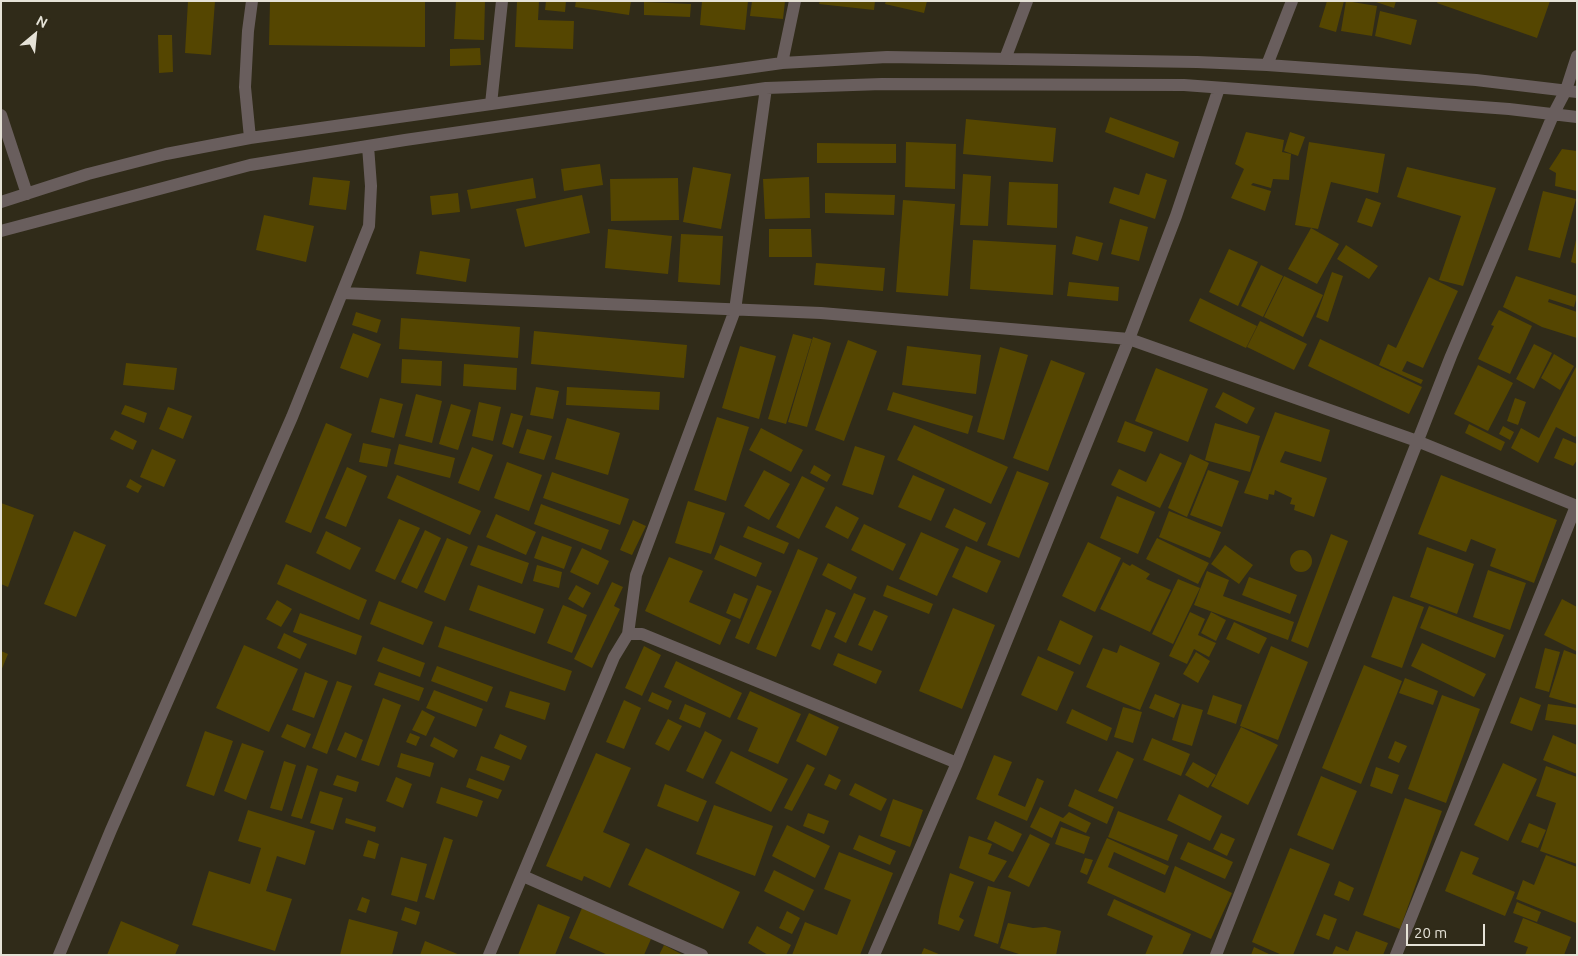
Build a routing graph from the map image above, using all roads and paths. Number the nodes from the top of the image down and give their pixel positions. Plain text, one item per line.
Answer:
1 (252, 1) edge
2 (502, 1) edge
3 (795, 1) edge
4 (1027, 1) edge
5 (1292, 1) edge
6 (1577, 56) edge
7 (1006, 59) junction
8 (782, 63) junction
9 (1267, 65) junction
10 (766, 88) junction
11 (1220, 88) junction
12 (1572, 91) edge
13 (491, 104) junction
14 (1554, 113) junction
15 (1, 115) edge
16 (1577, 117) edge
17 (250, 138) junction
18 (368, 146) junction
19 (27, 194) junction
20 (1, 202) edge
21 (1, 231) edge
22 (342, 293) junction
23 (735, 310) junction
24 (1128, 339) junction
25 (1417, 441) junction
26 (1576, 506) edge
27 (628, 634) junction
28 (957, 763) junction
29 (523, 876) junction
30 (59, 955) edge
31 (489, 955) edge
32 (702, 955) edge
33 (874, 955) edge
34 (1216, 955) edge
35 (1396, 955) edge

1 - 17 street
2 - 13 street
3 - 8 street
4 - 7 street
5 - 9 street
6 - 12 street
7 - 8 street
7 - 9 street
8 - 13 street
9 - 12 street
10 - 11 street
10 - 18 street
10 - 23 street
11 - 14 street
11 - 24 street
12 - 14 street
13 - 17 street
14 - 16 street
14 - 25 street
15 - 19 street
17 - 19 street
18 - 21 street
18 - 22 street
19 - 20 street
22 - 23 street
22 - 30 street
23 - 24 street
23 - 27 street
24 - 25 street
24 - 28 street
25 - 26 street
25 - 34 street
26 - 35 street
27 - 28 street
27 - 29 street
28 - 33 street
29 - 31 street
29 - 32 street

